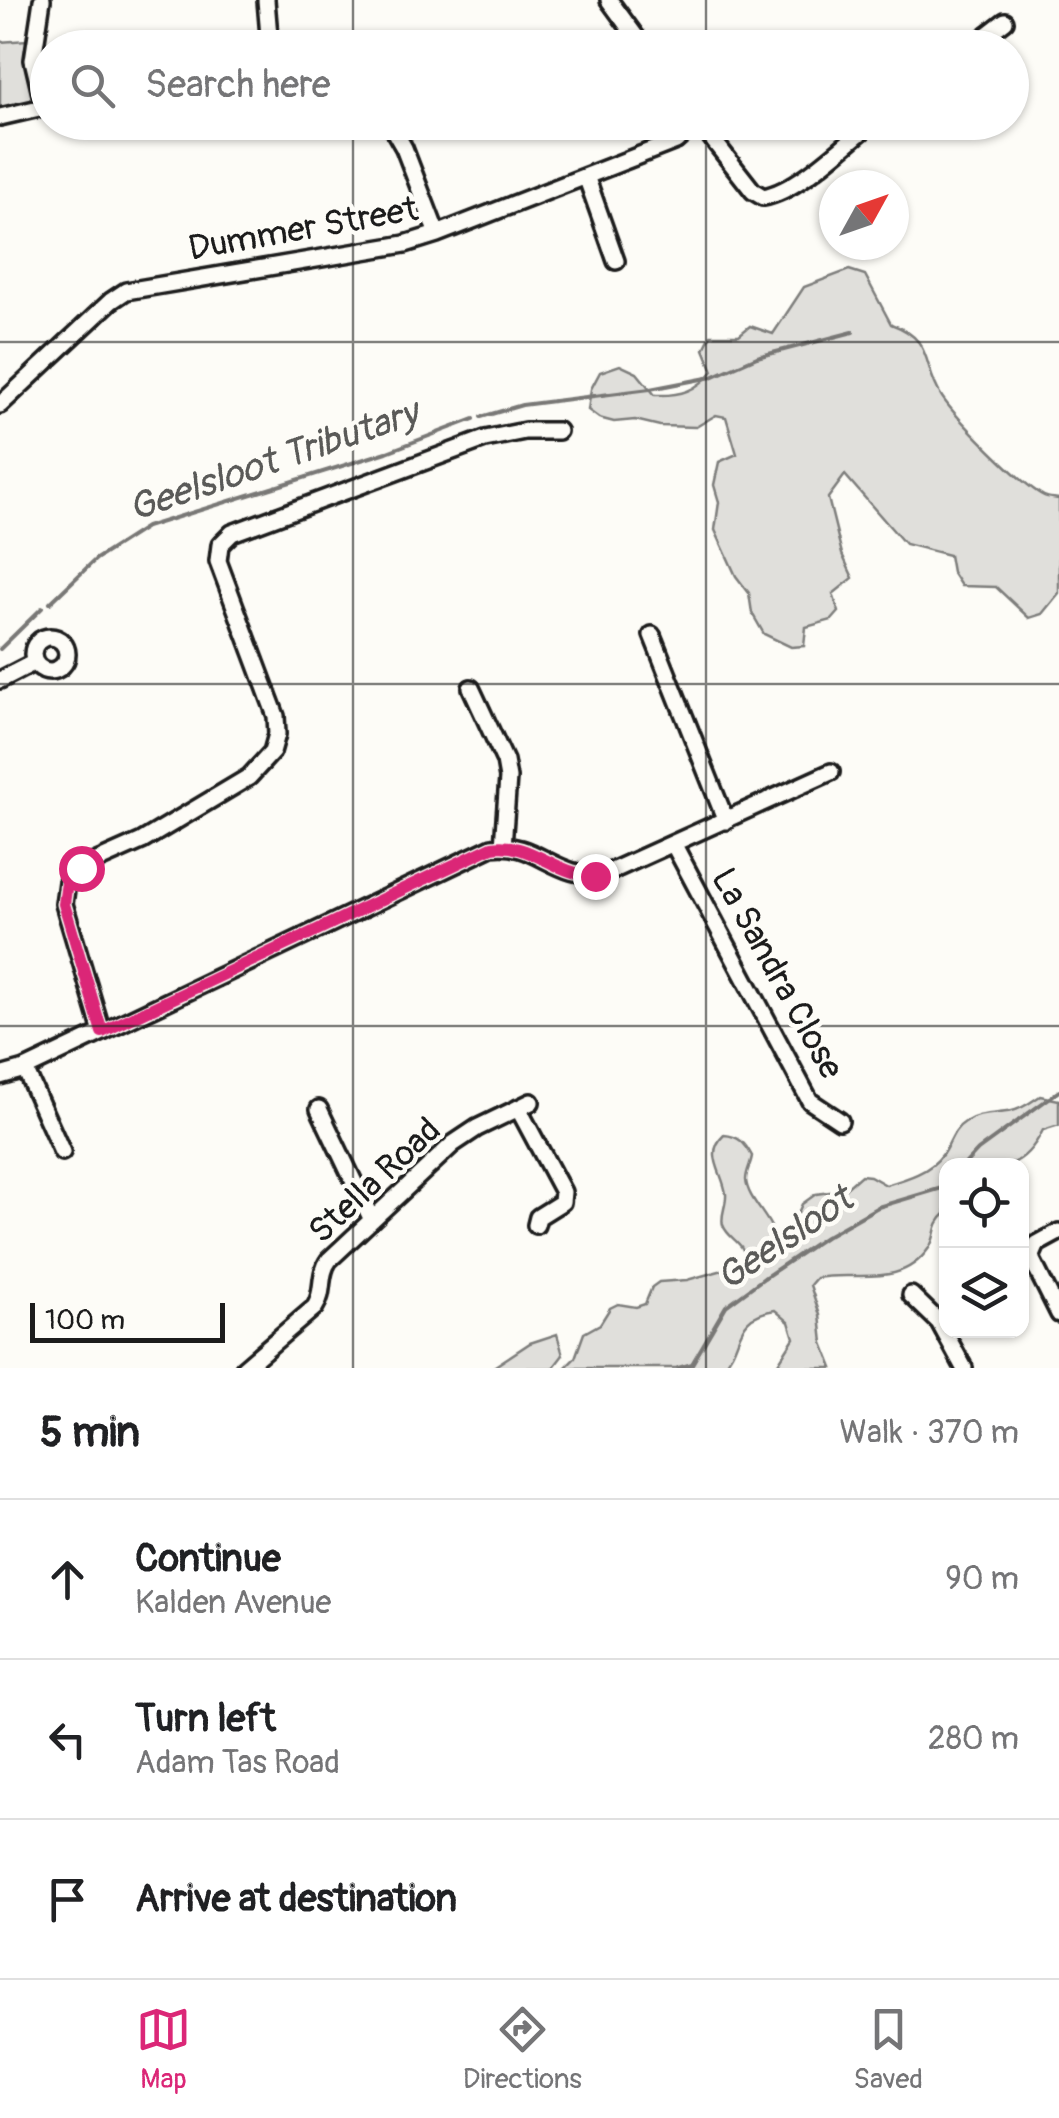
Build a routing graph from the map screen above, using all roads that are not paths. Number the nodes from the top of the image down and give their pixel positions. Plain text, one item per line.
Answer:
1 (42, 0) edge
2 (266, 0) edge
3 (609, 0) edge
4 (1005, 20) dead end
5 (38, 30) edge
6 (268, 30) edge
7 (631, 30) edge
8 (992, 30) edge
9 (30, 110) edge
10 (0, 118) edge
11 (399, 140) edge
12 (677, 140) edge
13 (712, 140) edge
14 (849, 140) edge
15 (586, 176) junction
16 (437, 234) junction
17 (616, 261) dead end
18 (0, 405) edge
19 (537, 430) junction
20 (558, 431) dead end
21 (544, 446) dead end
22 (652, 635) dead end
23 (34, 662) dead end
24 (0, 680) edge
25 (471, 688) dead end
26 (831, 772) dead end
27 (726, 820) junction
28 (674, 844) junction
29 (503, 846) junction
30 (102, 1032) junction
31 (25, 1069) junction
32 (0, 1076) edge
33 (318, 1109) dead end
34 (840, 1122) dead end
35 (62, 1152) dead end
36 (372, 1220) junction
37 (536, 1226) dead end
38 (1059, 1232) edge
39 (910, 1295) dead end
40 (1059, 1314) edge
41 (244, 1368) edge
42 (964, 1368) edge

1 - 5 street
2 - 6 street
3 - 7 street
4 - 8 street
9 - 10 street
11 - 16 street
12 - 15 street, Dummer Street
13 - 14 street
15 - 16 street, Dummer Street
15 - 17 street
16 - 18 street, Dummer Street
19 - 20 street
19 - 21 street
19 - 30 street
22 - 27 street
23 - 24 street
25 - 29 street
26 - 27 street
27 - 28 street
28 - 29 street
28 - 34 street, La Sandra Close
29 - 30 street
30 - 31 street
31 - 32 street
31 - 35 street
33 - 36 street
36 - 37 street, Stella Road
36 - 41 street, Stella Road
38 - 40 street
39 - 42 street

